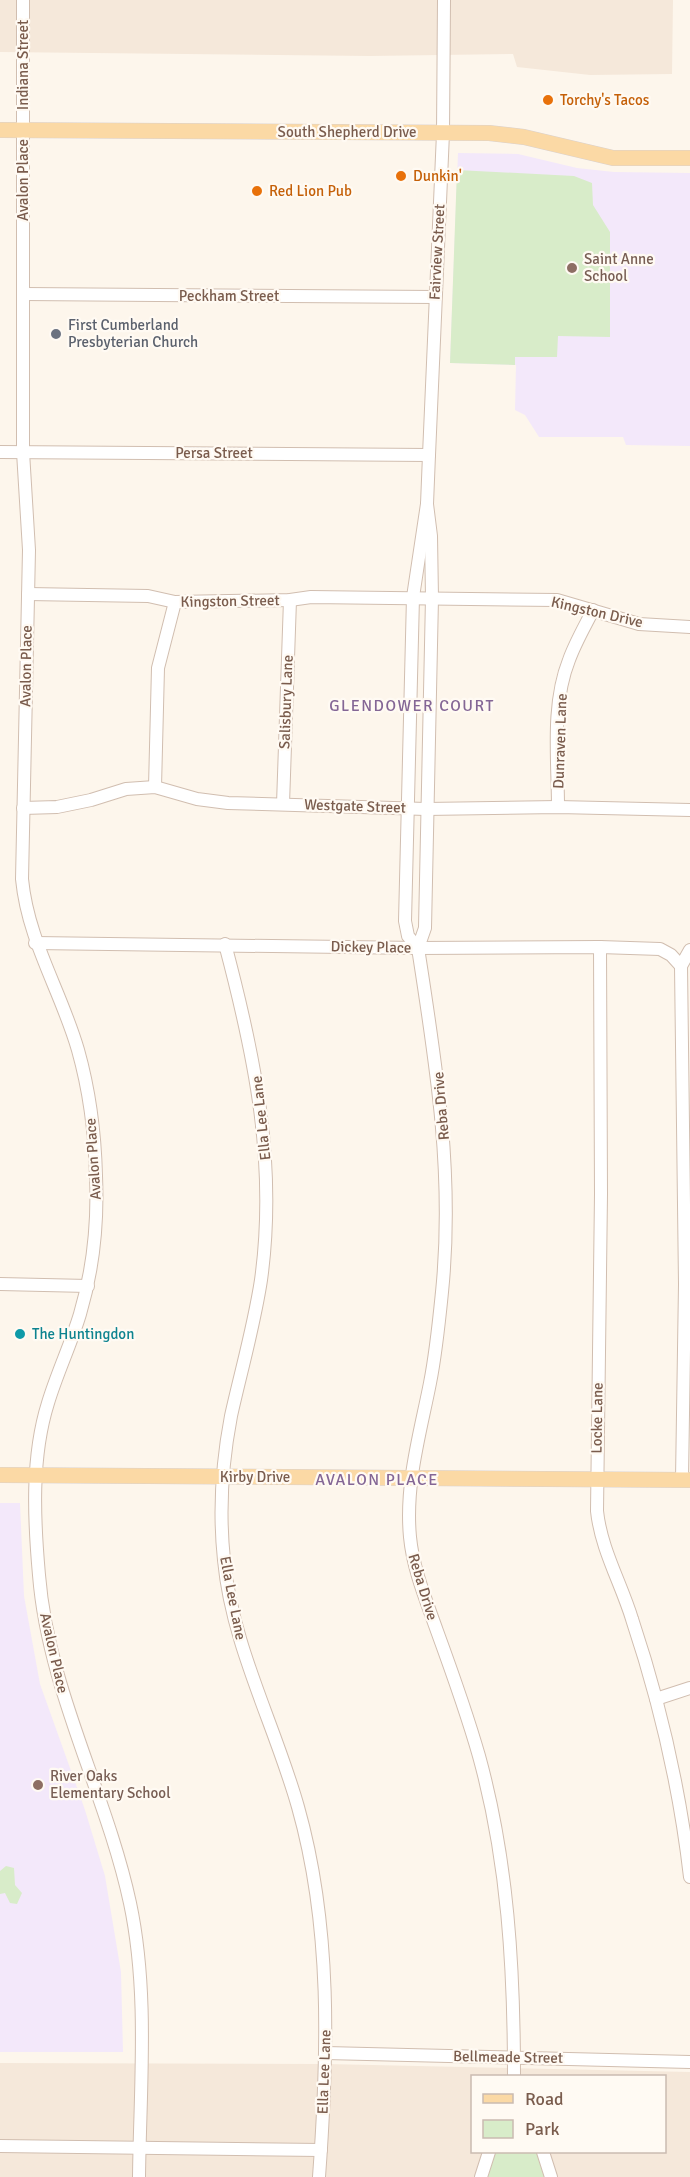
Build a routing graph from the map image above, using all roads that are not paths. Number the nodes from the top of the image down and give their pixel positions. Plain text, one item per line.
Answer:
1 (23, 0) edge
2 (444, 0) edge
3 (0, 130) edge
4 (23, 130) junction
5 (443, 133) junction
6 (690, 158) edge
7 (24, 294) junction
8 (435, 297) junction
9 (0, 452) edge
10 (23, 452) junction
11 (429, 455) junction
12 (427, 504) junction
13 (28, 594) junction
14 (413, 597) junction
15 (432, 598) junction
16 (290, 600) junction
17 (175, 602) junction
18 (593, 610) junction
19 (690, 627) edge
20 (155, 787) junction
21 (283, 804) junction
22 (558, 807) junction
23 (24, 808) junction
24 (406, 808) junction
25 (426, 809) junction
26 (690, 810) edge
27 (35, 944) junction
28 (225, 944) junction
29 (600, 946) junction
30 (418, 948) junction
31 (690, 950) edge
32 (681, 966) junction
33 (0, 1284) edge
34 (687, 1284) edge
35 (88, 1286) junction
36 (0, 1475) edge
37 (36, 1476) junction
38 (222, 1477) junction
39 (410, 1477) junction
40 (596, 1480) junction
41 (686, 1480) edge
42 (690, 1689) edge
43 (656, 1699) junction
44 (690, 1877) edge
45 (326, 2053) junction
46 (514, 2058) junction
47 (690, 2062) edge
48 (514, 2075) edge
49 (0, 2146) edge
50 (139, 2149) junction
51 (321, 2150) junction
52 (488, 2153) edge
53 (544, 2153) edge
54 (139, 2177) edge
55 (319, 2177) edge
56 (481, 2177) edge
57 (551, 2177) edge

1 - 4 street, Indiana Street
2 - 5 street, Fairview Street
3 - 4 main road, South Shepherd Drive
4 - 5 main road, South Shepherd Drive
4 - 7 street, Avalon Place
5 - 6 main road, South Shepherd Drive
5 - 8 street, Fairview Street
7 - 8 street, Peckham Street
7 - 10 street, Avalon Place
8 - 11 street, Fairview Street
9 - 10 street, Persa Street
10 - 11 street, Persa Street
10 - 13 street, Avalon Place
11 - 12 street, Fairview Street
12 - 14 street, Fairview Street
12 - 15 street, Fairview Street
13 - 17 street, Kingston Street
13 - 23 street, Avalon Place
14 - 15 street, Kingston Street
14 - 16 street, Kingston Street
14 - 24 street, Fairview Street
15 - 18 street, Kingston Drive
15 - 25 street, Fairview Street
16 - 17 street, Kingston Street
16 - 21 street, Salisbury Lane
17 - 20 street
18 - 19 street, Kingston Drive
18 - 22 street, Dunraven Lane
20 - 21 street, Westgate Street
20 - 23 street, Westgate Street
21 - 24 street, Westgate Street
22 - 25 street, Westgate Street
22 - 26 street, Westgate Street
23 - 27 street, Avalon Place
24 - 25 street, Westgate Street
24 - 30 street, Reba Drive
25 - 30 street, Reba Drive
27 - 28 street, Dickey Place
27 - 35 street, Avalon Place
28 - 30 street, Dickey Place
28 - 38 street, Ella Lee Lane
29 - 30 street, Dickey Place
29 - 32 street, Dickey Place
29 - 40 street, Locke Lane
30 - 39 street, Reba Drive
31 - 32 street
32 - 34 street
33 - 35 street
34 - 41 street
35 - 37 street, Avalon Place
36 - 37 main road, Kirby Drive
37 - 38 main road, Kirby Drive
37 - 50 street, Avalon Place
38 - 39 main road, Kirby Drive
38 - 45 street, Ella Lee Lane
39 - 40 main road, Kirby Drive
39 - 46 street, Reba Drive
40 - 41 main road, Kirby Drive
40 - 43 street, Locke Lane
42 - 43 street
43 - 44 street, Locke Lane
45 - 46 street, Bellmeade Street
45 - 51 street, Ella Lee Lane
46 - 47 street, Bellmeade Street
46 - 48 street, Reba Drive
49 - 50 street
50 - 51 street
50 - 54 street, Avalon Place
51 - 55 street, Ella Lee Lane
52 - 56 street
53 - 57 street

